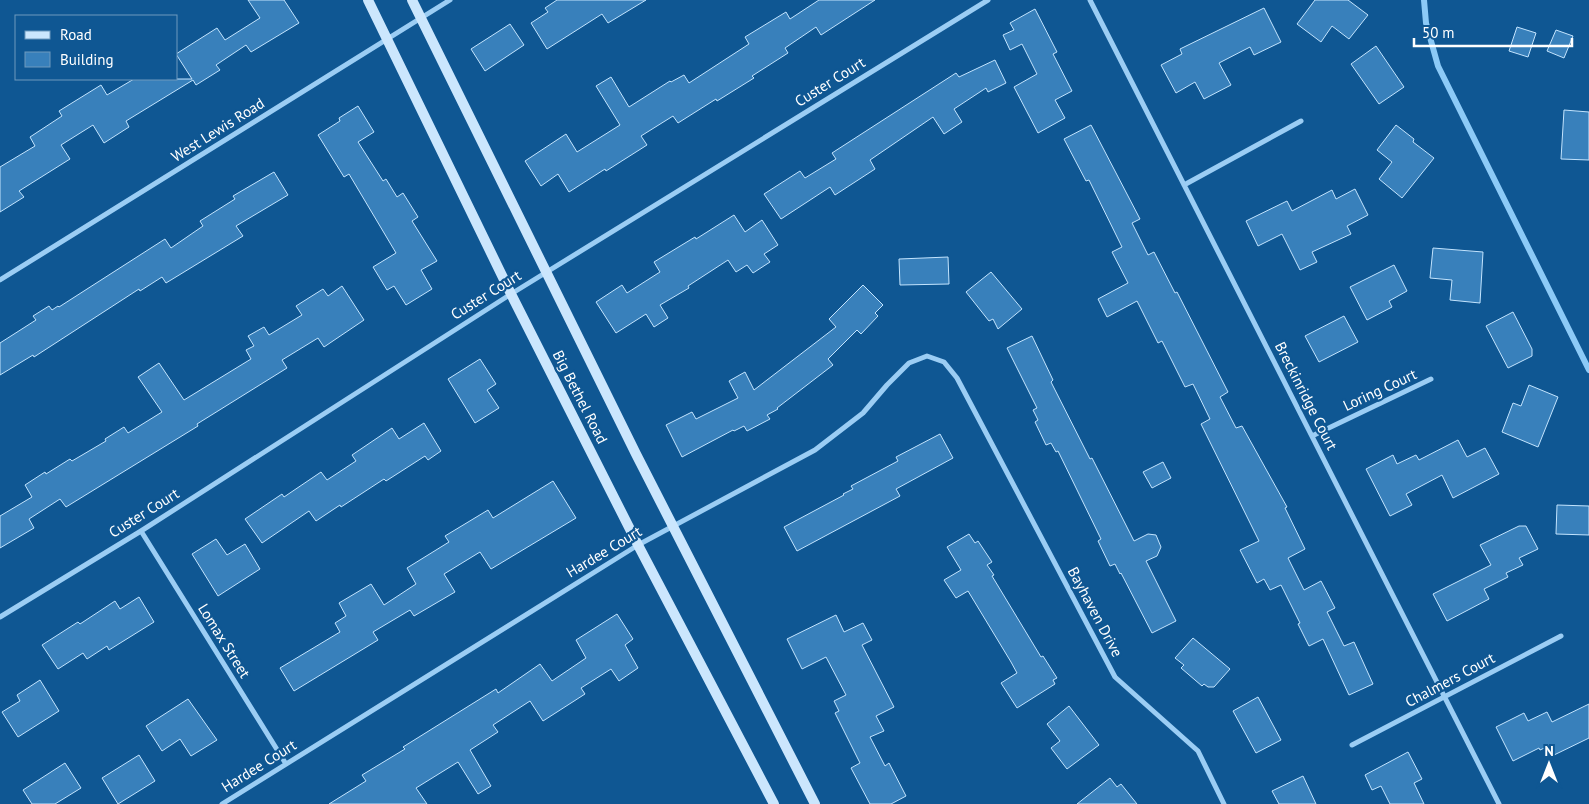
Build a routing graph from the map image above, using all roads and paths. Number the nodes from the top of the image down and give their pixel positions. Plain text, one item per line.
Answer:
1 (368, 0) edge
2 (412, 0) edge
3 (450, 0) edge
4 (988, 0) edge
5 (1090, 0) edge
6 (420, 18) junction
7 (387, 40) junction
8 (1302, 121) dead end
9 (1184, 185) junction
10 (545, 272) junction
11 (0, 280) edge
12 (511, 294) junction
13 (1432, 379) dead end
14 (974, 409) joint
15 (1312, 436) junction
16 (673, 526) junction
17 (141, 531) junction
18 (638, 545) junction
19 (0, 617) edge
20 (1561, 636) dead end
21 (1444, 697) junction
22 (1352, 745) dead end
23 (286, 764) junction
24 (222, 804) edge
25 (774, 804) edge
26 (815, 804) edge
27 (1224, 804) edge
28 (1499, 804) edge

1 - 7 main road, Big Bethel Road
2 - 6 main road, Big Bethel Road
3 - 6 street, West Lewis Road
4 - 10 street, Custer Court
5 - 9 street, Breckinridge Court
6 - 7 street, West Lewis Road
6 - 10 main road, Big Bethel Road
7 - 11 street, West Lewis Road
7 - 12 main road, Big Bethel Road
8 - 9 street
9 - 15 street, Breckinridge Court
10 - 12 street, Custer Court
10 - 16 main road, Big Bethel Road
12 - 17 street, Custer Court
12 - 18 main road, Big Bethel Road
13 - 15 street, Loring Court
14 - 16 street, Hardee Court
14 - 27 street, Bayhaven Drive
15 - 21 street, Breckinridge Court
16 - 18 street, Hardee Court
16 - 26 main road, Big Bethel Road
17 - 19 street, Custer Court
17 - 23 street, Lomax Street
18 - 23 street, Hardee Court
18 - 25 main road, Big Bethel Road
20 - 21 street, Chalmers Court
21 - 22 street, Chalmers Court
21 - 28 street, Breckinridge Court
23 - 24 street, Hardee Court

